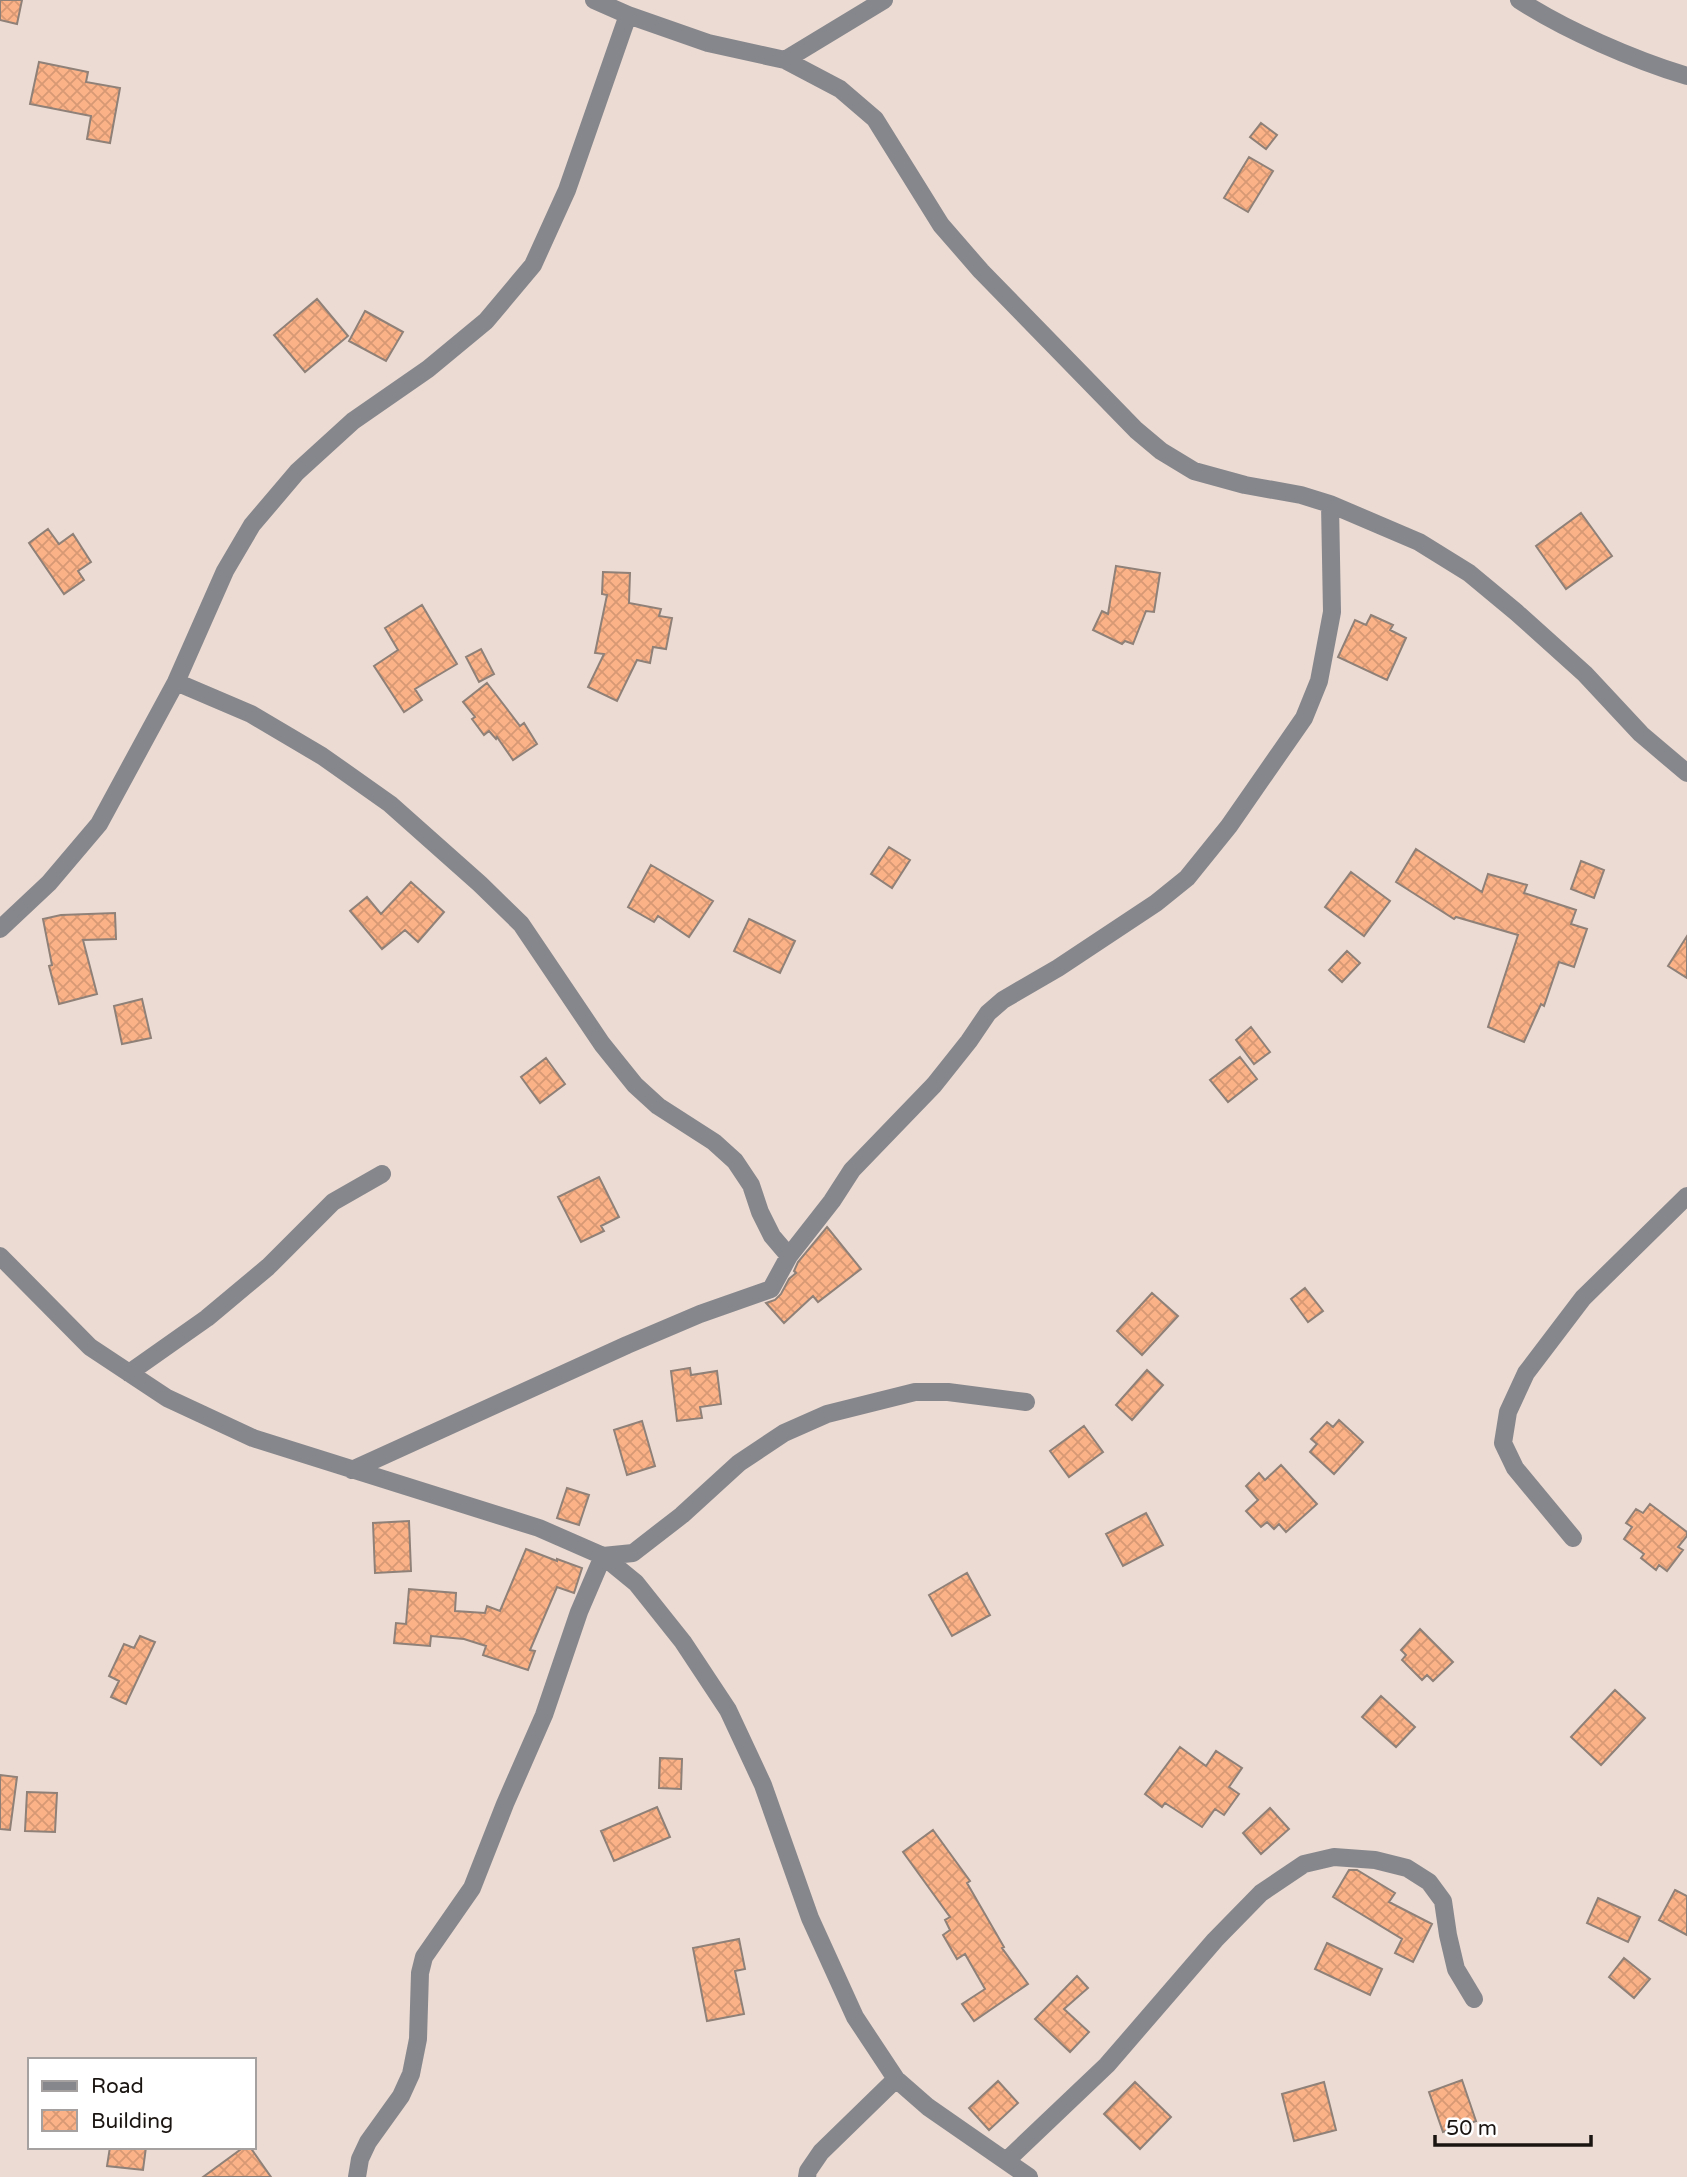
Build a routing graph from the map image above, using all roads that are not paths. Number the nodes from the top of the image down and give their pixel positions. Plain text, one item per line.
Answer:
1 (594, 0) edge
2 (884, 0) edge
3 (1519, 0) edge
4 (628, 15) junction
5 (785, 60) junction
6 (1687, 76) edge
7 (1330, 504) junction
8 (176, 682) junction
9 (1687, 773) edge
10 (0, 929) edge
11 (382, 1174) dead end
12 (1687, 1196) edge
13 (0, 1256) edge
14 (789, 1256) junction
15 (129, 1373) junction
16 (1026, 1402) dead end
17 (352, 1470) junction
18 (1573, 1538) dead end
19 (604, 1556) junction
20 (1474, 1999) dead end
21 (896, 2080) junction
22 (1006, 2161) junction
23 (357, 2177) edge
24 (807, 2177) edge
25 (1028, 2177) edge

1 - 4 street
2 - 5 street
3 - 6 street
4 - 5 street
4 - 8 street
5 - 7 street
7 - 9 street
7 - 14 street
8 - 10 street
8 - 14 street
11 - 15 street
12 - 18 street
13 - 15 street
14 - 17 street
15 - 17 street
16 - 19 street
17 - 19 street
19 - 21 street
19 - 23 street
20 - 22 street
21 - 22 street
21 - 24 street
22 - 25 street

